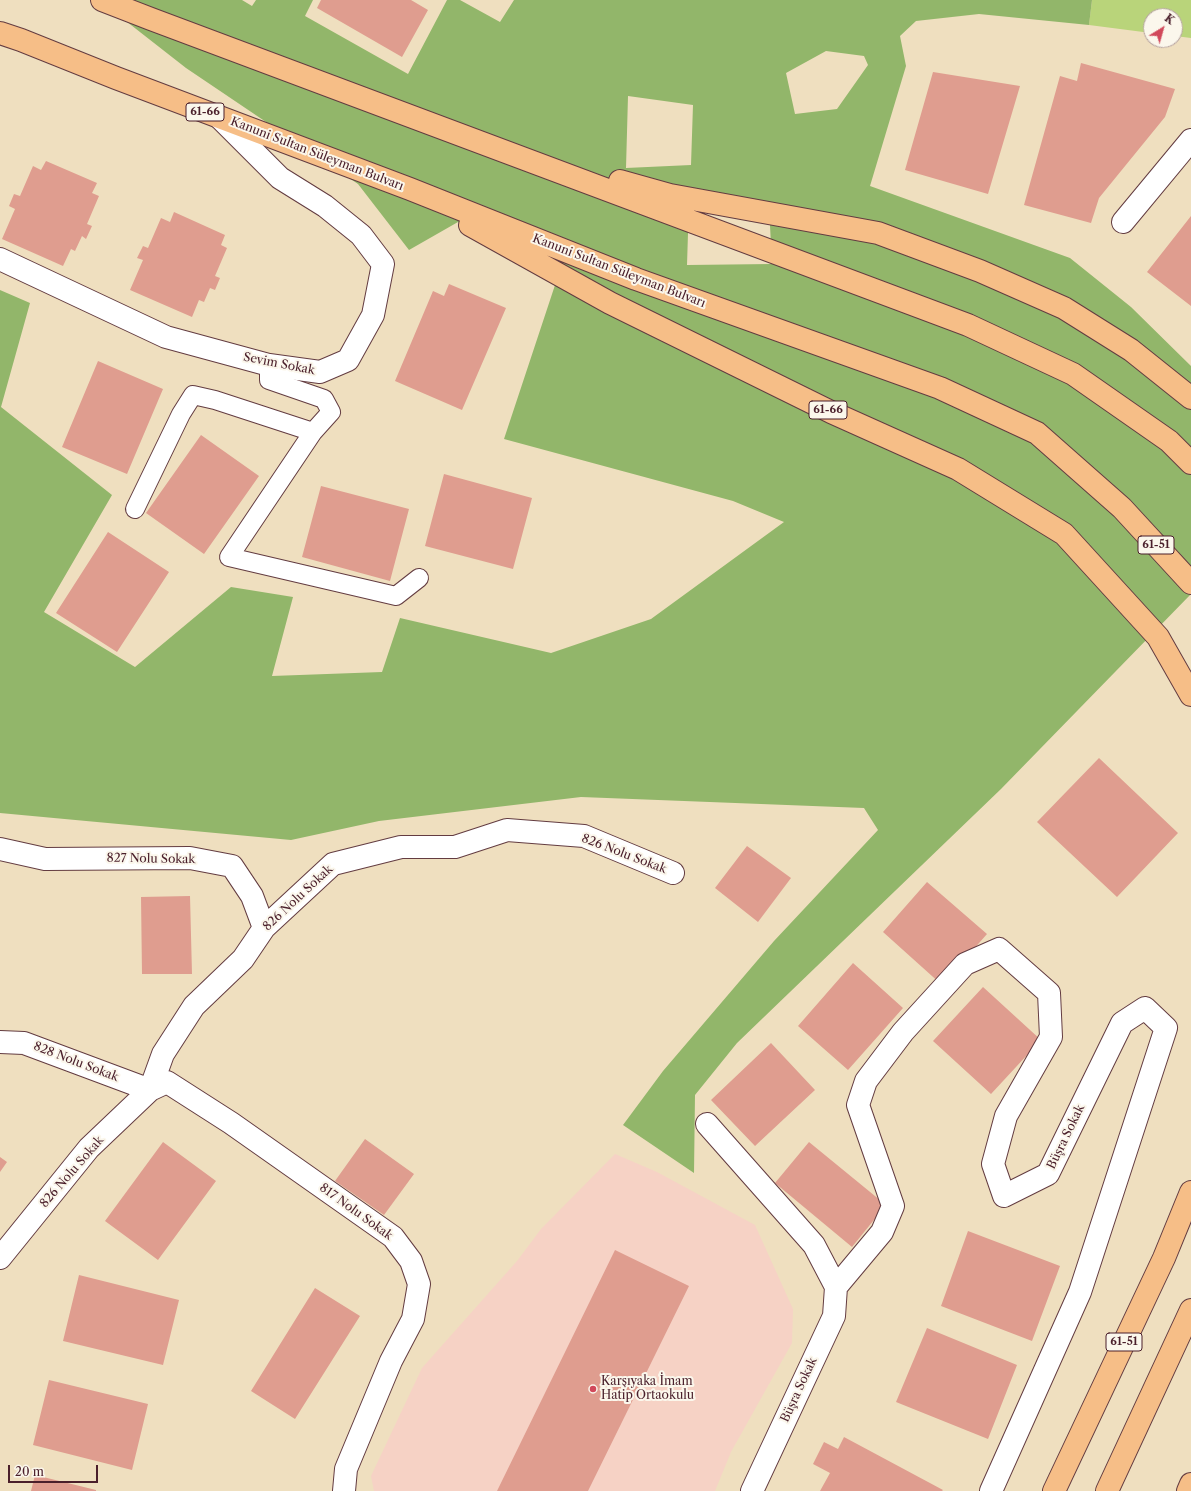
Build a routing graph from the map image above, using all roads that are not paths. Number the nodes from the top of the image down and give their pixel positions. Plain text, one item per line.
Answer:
1 (102, 0) edge
2 (0, 33) edge
3 (220, 118) junction
4 (443, 129) junction
5 (1191, 140) edge
6 (410, 189) junction
7 (1123, 222) dead end
8 (0, 259) edge
9 (269, 364) junction
10 (1191, 398) edge
11 (314, 432) junction
12 (1191, 464) edge
13 (135, 508) dead end
14 (1122, 508) joint
15 (419, 578) dead end
16 (1191, 583) edge
17 (1191, 694) edge
18 (0, 849) edge
19 (673, 873) dead end
20 (264, 928) junction
21 (0, 1042) edge
22 (150, 1090) junction
23 (707, 1124) dead end
24 (1191, 1192) edge
25 (0, 1258) edge
26 (836, 1287) junction
27 (1191, 1310) edge
28 (1191, 1484) edge
29 (344, 1491) edge
30 (752, 1491) edge
31 (991, 1491) edge
32 (1054, 1491) edge
33 (1107, 1491) edge
34 (1188, 1491) edge

1 - 4 main road
2 - 3 main road, Kanuni Sultan Süleyman Bulvarı / 61-66
3 - 6 main road, Kanuni Sultan Süleyman Bulvarı / 61-66
3 - 9 street, Sevim Sokak
4 - 10 main road
4 - 12 main road
5 - 7 street
6 - 14 main road, Kanuni Sultan Süleyman Bulvarı / 61-66
6 - 17 main road, 61-66
8 - 9 street, Sevim Sokak
9 - 11 lane
11 - 13 lane
11 - 15 lane
14 - 16 main road, Kanuni Sultan Süleyman Bulvarı / 61-51
18 - 20 street, 827 Nolu Sokak
19 - 20 street, 826 Nolu Sokak
20 - 22 street, 826 Nolu Sokak
21 - 22 street, 828 Nolu Sokak
22 - 25 street, 826 Nolu Sokak
22 - 29 street, 817 Nolu Sokak
23 - 26 street
24 - 32 main road, 61-51
26 - 30 street, Büşra Sokak
26 - 31 street, Büşra Sokak
27 - 33 main road
28 - 34 main road

